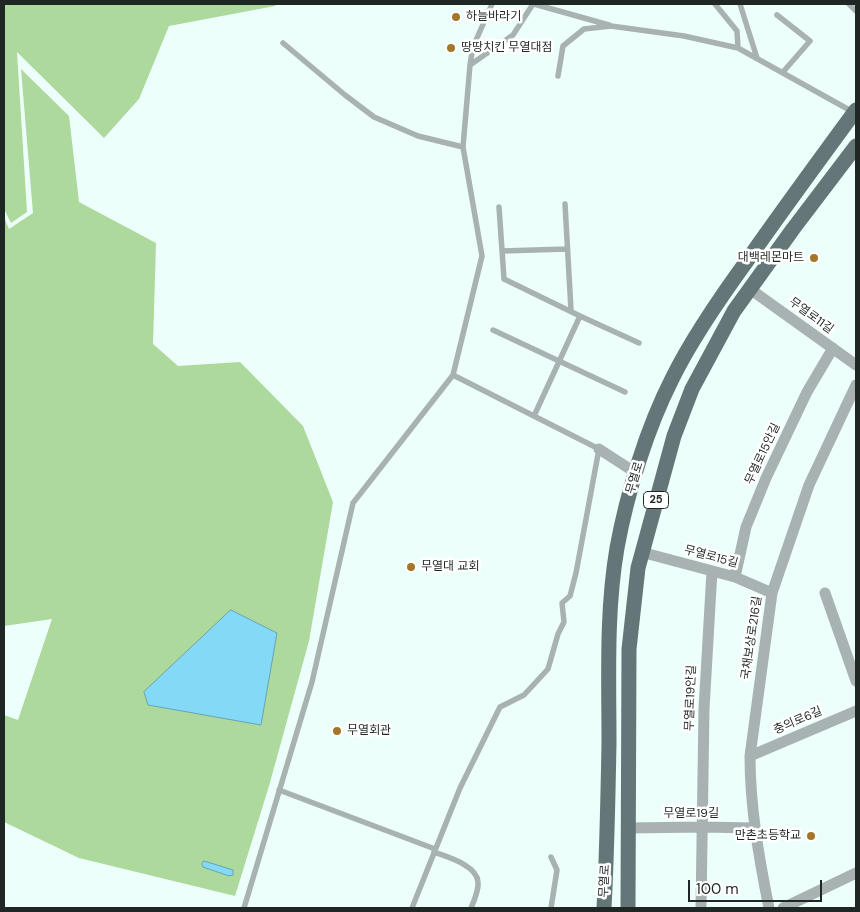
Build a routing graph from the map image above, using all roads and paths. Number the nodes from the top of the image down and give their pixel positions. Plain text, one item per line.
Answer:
1 (492, 4) edge
2 (533, 4) edge
3 (715, 4) edge
4 (740, 4) edge
5 (849, 4) edge
6 (856, 11) edge
7 (777, 15) dead end
8 (611, 26) junction
9 (283, 42) dead end
10 (738, 48) junction
11 (757, 58) junction
12 (470, 65) junction
13 (783, 72) junction
14 (558, 76) dead end
15 (855, 111) edge
16 (856, 146) edge
17 (463, 147) junction
18 (815, 165) junction
19 (816, 198) junction
20 (565, 204) dead end
21 (499, 207) dead end
22 (567, 249) junction
23 (502, 251) junction
24 (750, 289) junction
25 (571, 310) junction
26 (580, 316) junction
27 (493, 330) dead end
28 (639, 343) dead end
29 (833, 348) junction
30 (559, 361) junction
31 (856, 365) edge
32 (452, 375) junction
33 (856, 385) edge
34 (625, 392) dead end
35 (534, 416) junction
36 (599, 449) junction
37 (636, 472) junction
38 (660, 486) junction
39 (641, 552) junction
40 (712, 571) junction
41 (735, 577) junction
42 (772, 593) junction
43 (825, 594) dead end
44 (856, 681) edge
45 (856, 711) edge
46 (750, 756) junction
47 (280, 790) junction
48 (702, 827) junction
49 (628, 828) junction
50 (755, 828) junction
51 (435, 851) junction
52 (551, 857) dead end
53 (856, 873) edge
54 (244, 908) edge
55 (412, 908) edge
56 (471, 908) edge
57 (552, 908) edge
58 (604, 908) edge
59 (628, 908) edge
60 (701, 908) edge
61 (769, 908) edge
62 (783, 908) edge

1 - 12 lane
2 - 8 lane
2 - 12 lane
3 - 10 lane
4 - 11 lane
5 - 6 lane
7 - 13 lane
8 - 10 lane
8 - 14 lane
9 - 17 lane
10 - 11 lane
11 - 13 lane
12 - 17 lane
13 - 15 lane
15 - 18 main road, 무열로
16 - 19 main road, 무열로 / 25
17 - 32 lane
18 - 19 main road
18 - 37 main road, 무열로
19 - 24 main road, 무열로 / 25
20 - 22 lane
21 - 23 lane
22 - 23 lane
22 - 25 lane
23 - 25 lane
24 - 29 street, 무열로11길
24 - 38 main road, 무열로 / 25
25 - 26 lane
26 - 28 lane
26 - 30 lane
27 - 30 lane
29 - 31 street, 무열로11길
29 - 41 street, 무열로15안길
30 - 34 lane
30 - 35 lane
32 - 35 lane
32 - 47 lane
33 - 42 street, 국채보상로216길
35 - 36 lane
36 - 37 street
36 - 51 lane
37 - 38 main road
37 - 58 main road, 무열로
38 - 39 main road, 무열로 / 25
39 - 40 street, 무열로15길
39 - 49 main road, 무열로 / 25
40 - 41 street, 무열로15길
40 - 48 street, 무열로19안길
41 - 42 street, 무열로15길
42 - 46 street, 국채보상로216길
43 - 44 street
45 - 46 street, 충의로6길
46 - 50 street, 국채보상로216길
47 - 51 lane
47 - 54 lane
48 - 49 street, 무열로19길
48 - 50 street, 무열로19길
48 - 60 street, 무열로19안길
49 - 59 main road, 무열로 / 25
50 - 61 street, 국채보상로216길
51 - 55 lane
51 - 56 lane
52 - 57 lane
53 - 62 street

